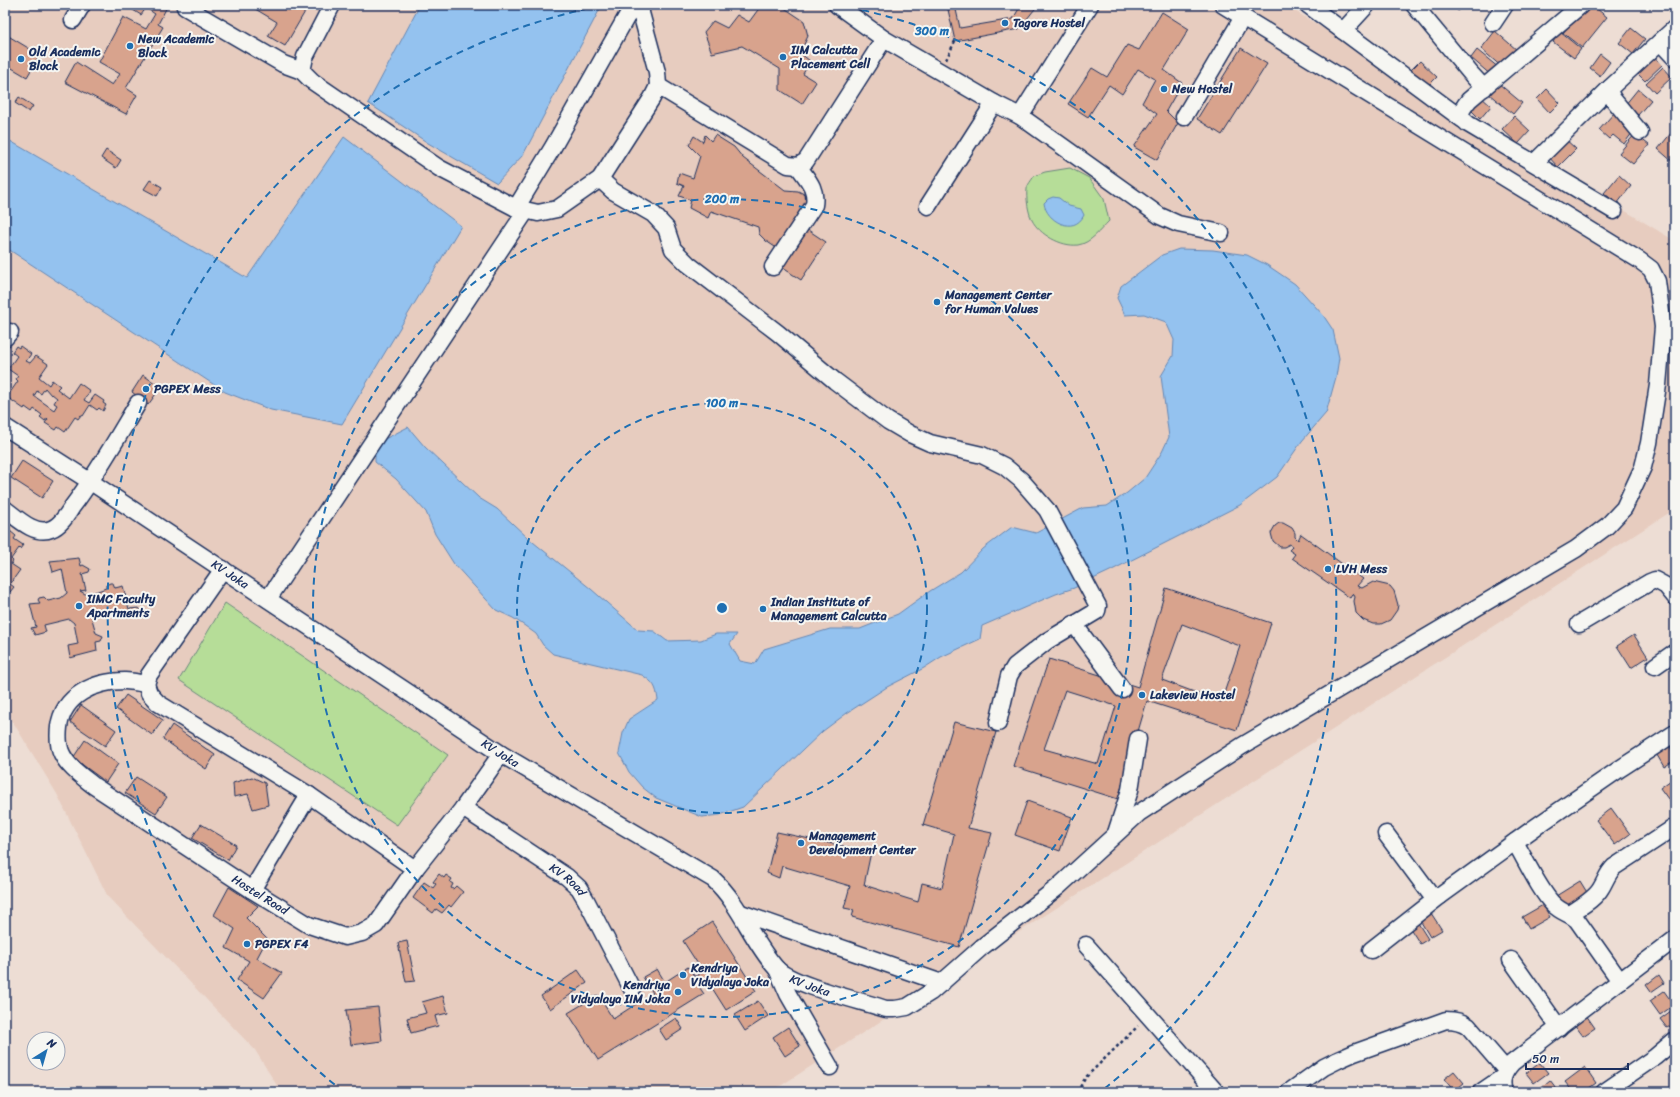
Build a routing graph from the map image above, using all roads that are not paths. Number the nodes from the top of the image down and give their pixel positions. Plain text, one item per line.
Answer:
1 (82, 5) edge
2 (332, 5) edge
3 (638, 5) edge
4 (641, 5) edge
5 (837, 5) edge
6 (1090, 5) edge
7 (1223, 5) edge
8 (1308, 5) edge
9 (1367, 5) edge
10 (1414, 5) edge
11 (1505, 5) edge
12 (1581, 5) edge
13 (184, 6) dead end
14 (1243, 17) junction
15 (73, 20) dead end
16 (1494, 23) dead end
17 (1675, 28) edge
18 (1343, 31) junction
19 (884, 39) junction
20 (1660, 42) junction
21 (1675, 58) edge
22 (302, 72) junction
23 (658, 86) junction
24 (1484, 88) junction
25 (1610, 88) junction
26 (994, 103) junction
27 (1020, 116) junction
28 (1184, 117) dead end
29 (1462, 119) junction
30 (1640, 132) dead end
31 (1534, 163) junction
32 (798, 166) junction
33 (600, 179) junction
34 (928, 206) dead end
35 (521, 210) junction
36 (1614, 211) dead end
37 (1221, 233) dead end
38 (773, 267) dead end
39 (138, 403) dead end
40 (5, 427) edge
41 (92, 482) junction
42 (5, 510) edge
43 (223, 569) junction
44 (1675, 597) edge
45 (268, 598) junction
46 (1074, 624) junction
47 (1579, 624) dead end
48 (1675, 652) edge
49 (1655, 666) dead end
50 (146, 684) junction
51 (1122, 690) dead end
52 (998, 723) dead end
53 (1675, 733) edge
54 (1138, 739) dead end
55 (501, 754) junction
56 (309, 795) junction
57 (463, 808) junction
58 (1675, 827) edge
59 (1386, 834) dead end
60 (1115, 835) junction
61 (1515, 842) junction
62 (416, 869) junction
63 (252, 890) junction
64 (1440, 896) junction
65 (741, 912) junction
66 (1570, 914) junction
67 (1675, 938) edge
68 (1086, 945) dead end
69 (1372, 950) dead end
70 (1511, 960) dead end
71 (777, 969) junction
72 (1620, 981) junction
73 (942, 983) junction
74 (632, 989) dead end
75 (1559, 1028) junction
76 (1675, 1040) edge
77 (830, 1067) dead end
78 (1504, 1080) edge
79 (1216, 1092) edge
80 (1289, 1092) edge
81 (1481, 1092) edge
82 (1604, 1092) edge

1 - 15 street
2 - 22 street
3 - 35 street
4 - 23 street
5 - 19 street
6 - 27 street
7 - 14 street, KV Joka
8 - 18 street
9 - 18 street
10 - 24 street
11 - 16 street
12 - 24 street
13 - 22 street
14 - 28 street
14 - 60 street, KV Joka
17 - 20 street
18 - 29 street
19 - 26 street
19 - 32 street
20 - 21 street
20 - 25 street
22 - 35 street
23 - 32 street
23 - 33 street
24 - 29 street
25 - 30 street
25 - 31 street
26 - 27 street
26 - 34 street
27 - 37 street
29 - 31 street
31 - 36 street
32 - 38 street
33 - 35 street
33 - 46 street
35 - 45 street
39 - 41 street
40 - 41 street, KV Joka
41 - 42 street
41 - 43 street, KV Joka
43 - 45 street, KV Joka
43 - 50 street
44 - 47 street
45 - 55 street, KV Joka
46 - 51 street
46 - 52 street
48 - 49 street
50 - 56 street
50 - 63 street, Hostel Road
53 - 61 street
54 - 60 street
55 - 57 street, Hostel Road
55 - 65 street, KV Joka
56 - 62 street
56 - 63 street
57 - 62 street, Hostel Road
57 - 74 street, KV Road
58 - 66 street
59 - 64 street
60 - 73 street, KV Joka
61 - 64 street
61 - 66 street
62 - 63 street, Hostel Road
64 - 69 street
65 - 71 street, KV Joka
65 - 73 street
66 - 72 street
67 - 72 street
68 - 79 street
70 - 75 street
71 - 73 street, KV Joka
71 - 77 street
72 - 75 street
75 - 78 street
76 - 82 street
78 - 80 street
78 - 81 street

